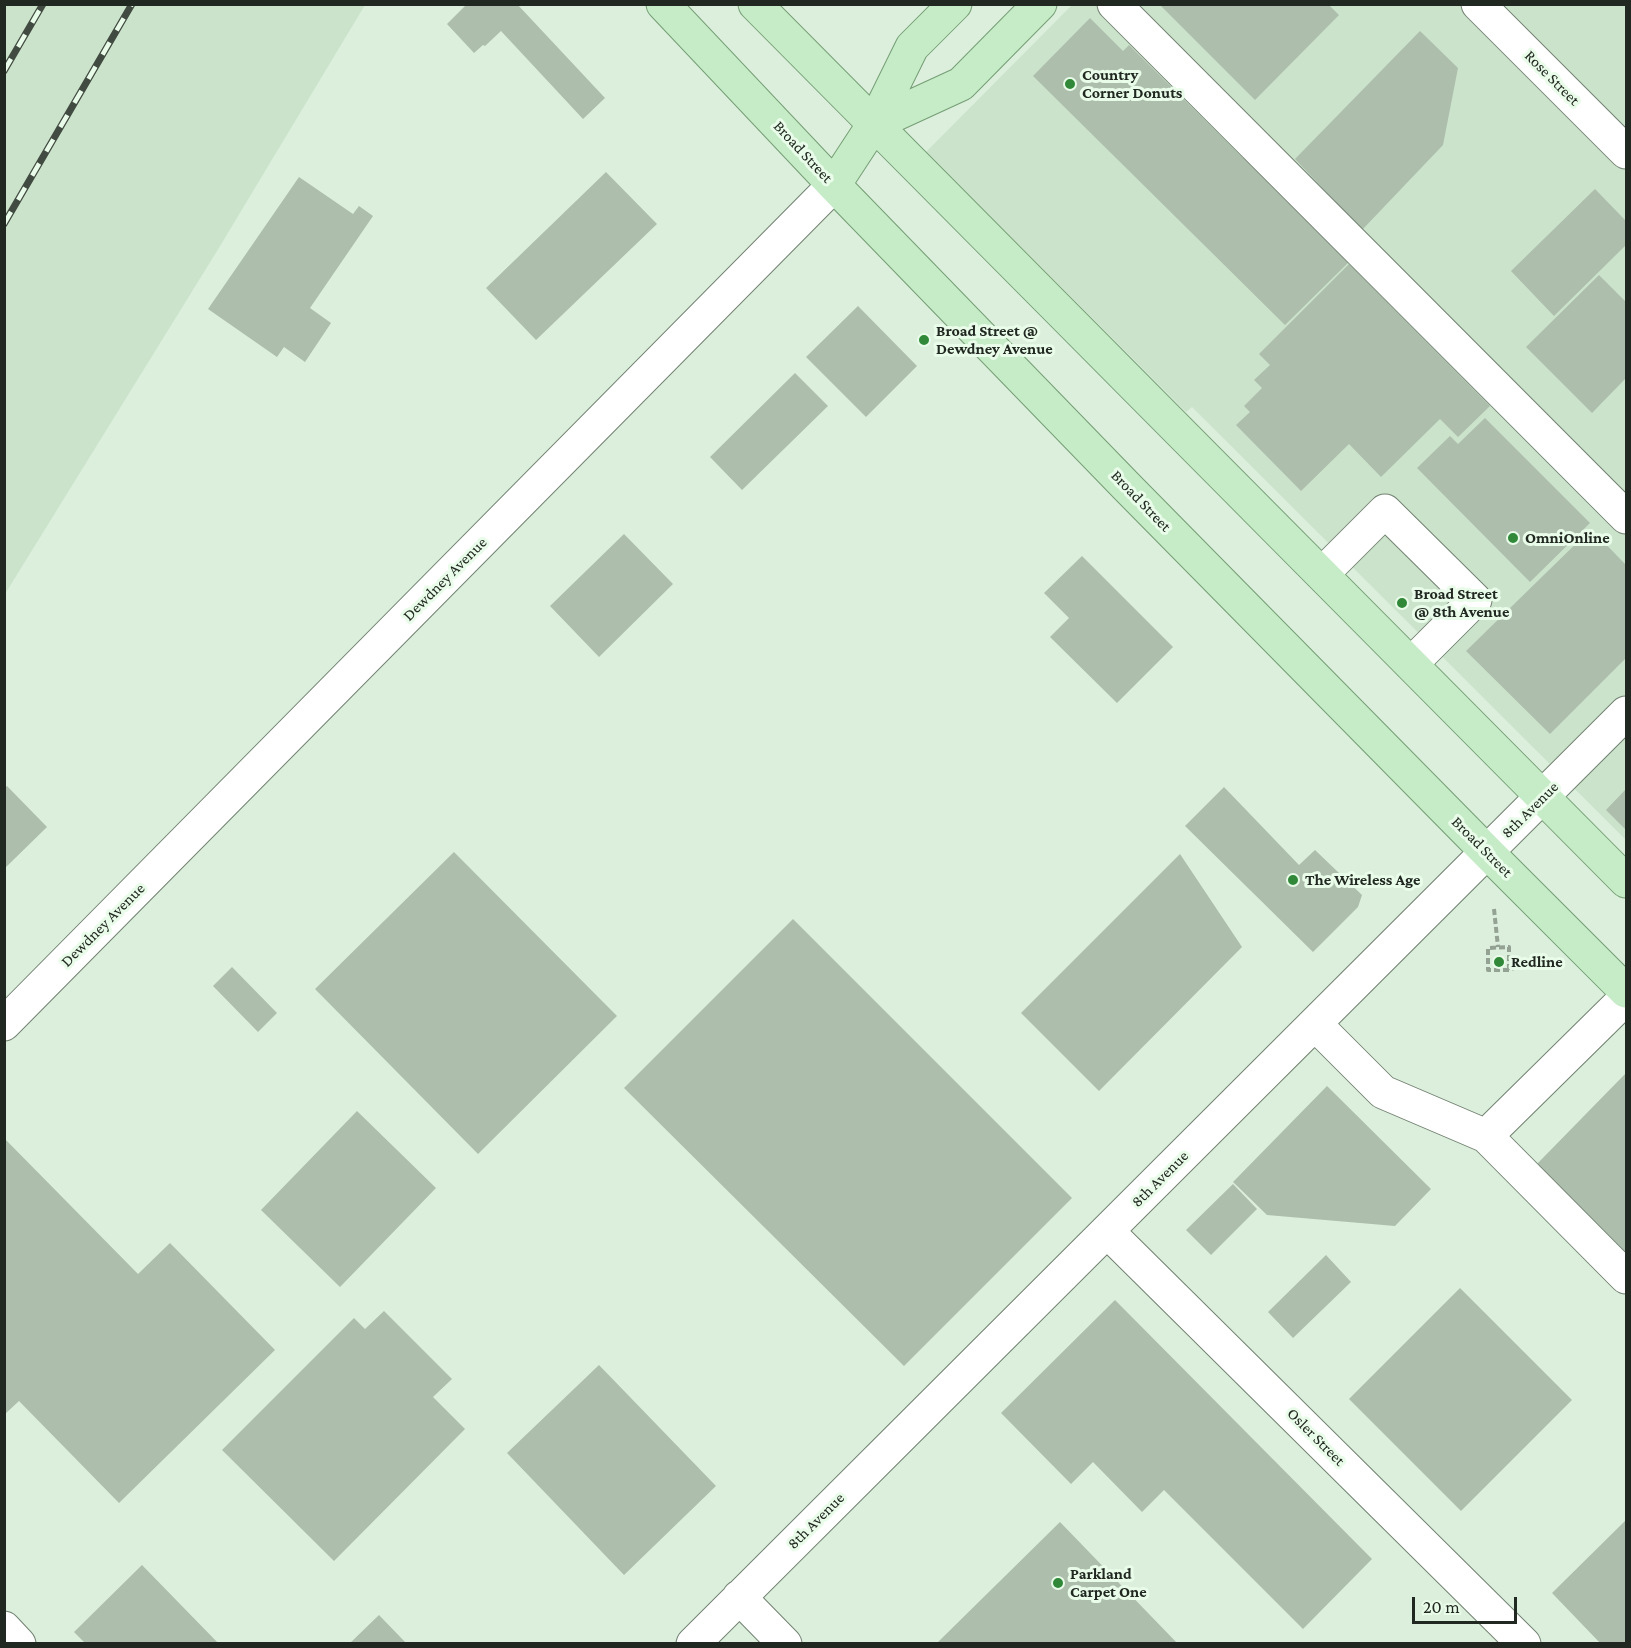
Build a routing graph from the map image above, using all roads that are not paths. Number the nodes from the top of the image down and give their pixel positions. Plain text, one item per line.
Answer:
1 (663, 4) edge
2 (755, 4) edge
3 (955, 4) edge
4 (1040, 4) edge
5 (1114, 4) edge
6 (1478, 4) edge
7 (874, 124) junction
8 (1626, 152) edge
9 (834, 185) junction
10 (1626, 517) edge
11 (1322, 574) junction
12 (1411, 664) junction
13 (1626, 713) edge
14 (1543, 797) junction
15 (1487, 852) junction
16 (1626, 881) edge
17 (1626, 991) edge
18 (1626, 998) edge
19 (4, 1024) edge
20 (1315, 1024) junction
21 (1486, 1136) junction
22 (1107, 1231) junction
23 (1626, 1277) edge
24 (739, 1597) junction
25 (4, 1628) edge
26 (20, 1644) edge
27 (693, 1644) edge
28 (785, 1644) edge
29 (1524, 1644) edge

1 - 9 main road, Broad Street
2 - 7 main road
3 - 7 main road, Dewdney Avenue
4 - 7 main road
5 - 10 street
6 - 8 street, Rose Street
7 - 9 main road, Dewdney Avenue
7 - 11 main road
9 - 15 main road, Broad Street
9 - 19 street, Dewdney Avenue
11 - 12 main road
11 - 12 street
12 - 14 main road
13 - 14 street, 8th Avenue
14 - 15 street, 8th Avenue
14 - 16 main road
15 - 17 main road, Broad Street
15 - 20 street, 8th Avenue
18 - 21 street
20 - 21 street
20 - 22 street, 8th Avenue
21 - 23 street
22 - 24 street, 8th Avenue
22 - 29 street, Osler Street
24 - 27 street, 8th Avenue
24 - 28 street
25 - 26 street

